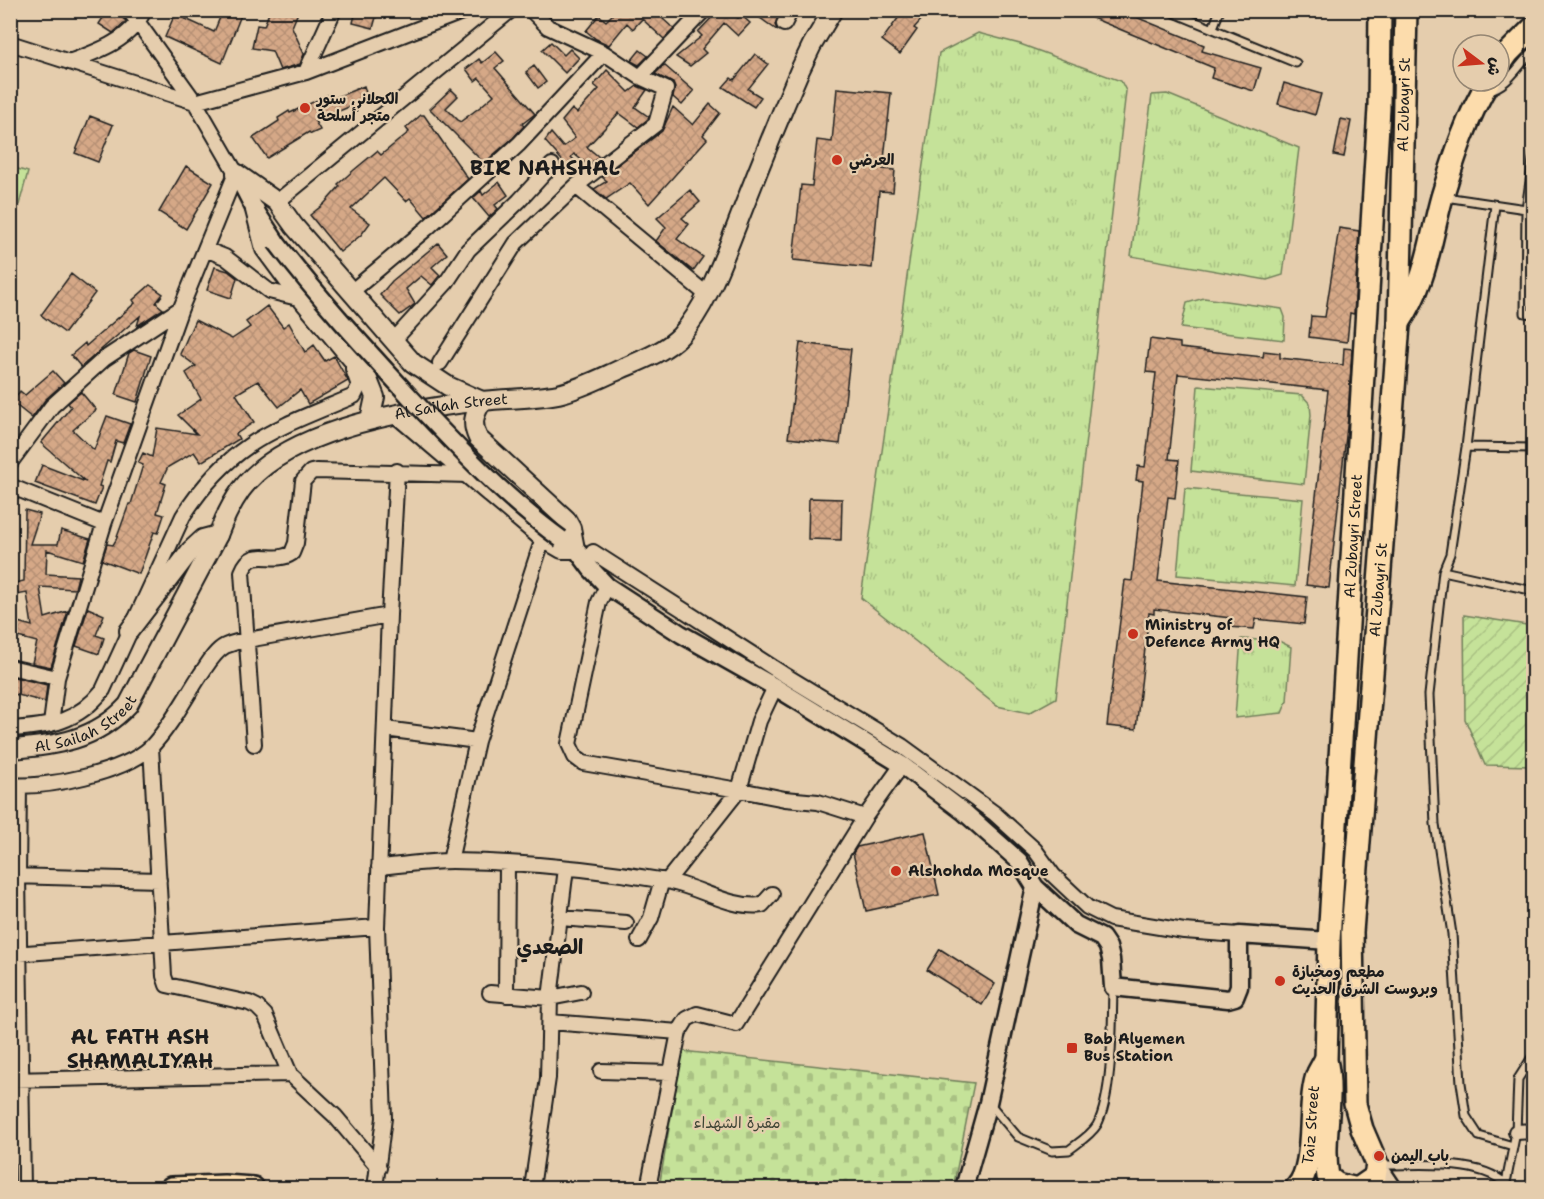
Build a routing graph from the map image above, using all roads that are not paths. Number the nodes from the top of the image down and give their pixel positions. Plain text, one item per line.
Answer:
1 (129, 10) edge
2 (334, 10) edge
3 (467, 10) edge
4 (511, 10) edge
5 (531, 10) edge
6 (704, 10) edge
7 (791, 10) edge
8 (833, 10) edge
9 (1167, 10) edge
10 (1220, 10) edge
11 (1380, 10) edge
12 (1406, 10) edge
13 (141, 17) edge
14 (784, 24) dead end
15 (1533, 27) edge
16 (1213, 28) junction
17 (10, 43) edge
18 (1511, 50) edge
19 (1533, 51) edge
20 (604, 52) junction
21 (69, 62) junction
22 (1296, 63) dead end
23 (306, 72) junction
24 (1511, 74) edge
25 (640, 77) junction
26 (1483, 93) edge
27 (195, 102) junction
28 (1533, 153) edge
29 (552, 165) dead end
30 (1532, 170) edge
31 (236, 173) junction
32 (576, 186) junction
33 (1442, 197) junction
34 (277, 202) junction
35 (1495, 205) junction
36 (1526, 209) junction
37 (255, 210) junction
38 (280, 238) junction
39 (205, 249) junction
40 (351, 292) junction
41 (706, 294) junction
42 (302, 299) junction
43 (181, 308) junction
44 (1533, 314) edge
45 (1399, 324) junction
46 (393, 341) junction
47 (354, 361) junction
48 (440, 363) dead end
49 (482, 401) junction
50 (398, 415) junction
51 (370, 420) junction
52 (1360, 442) junction
53 (1466, 447) junction
54 (1533, 448) edge
55 (1387, 458) junction
56 (10, 463) edge
57 (397, 471) junction
58 (469, 475) junction
59 (10, 486) edge
60 (104, 524) junction
61 (218, 535) junction
62 (567, 542) junction
63 (1443, 572) junction
64 (607, 586) junction
65 (1533, 591) edge
66 (388, 615) junction
67 (129, 631) junction
68 (247, 640) junction
69 (10, 668) edge
70 (57, 678) junction
71 (775, 687) junction
72 (51, 724) junction
73 (10, 729) edge
74 (385, 729) junction
75 (477, 741) junction
76 (254, 744) dead end
77 (151, 747) junction
78 (10, 749) edge
79 (903, 765) junction
80 (15, 786) edge
81 (739, 790) junction
82 (865, 817) junction
83 (450, 861) junction
84 (507, 864) junction
85 (379, 867) junction
86 (566, 868) junction
87 (14, 877) edge
88 (159, 880) junction
89 (665, 880) junction
90 (1035, 887) junction
91 (772, 894) dead end
92 (560, 918) junction
93 (626, 923) dead end
94 (377, 927) junction
95 (1239, 935) junction
96 (639, 940) dead end
97 (1329, 941) junction
98 (162, 944) junction
99 (15, 954) edge
100 (1113, 987) junction
101 (581, 992) dead end
102 (490, 993) dead end
103 (506, 995) junction
104 (550, 998) junction
105 (550, 1022) junction
106 (679, 1032) junction
107 (1533, 1054) edge
108 (1326, 1060) junction
109 (601, 1071) dead end
110 (671, 1073) junction
111 (290, 1074) junction
112 (16, 1080) edge
113 (988, 1102) junction
114 (1533, 1131) edge
115 (1515, 1139) junction
116 (1377, 1164) junction
117 (379, 1168) junction
118 (224, 1187) edge
119 (1507, 1187) edge
120 (23, 1188) edge
121 (171, 1188) edge
122 (253, 1188) edge
123 (375, 1188) edge
124 (532, 1188) edge
125 (648, 1188) edge
126 (964, 1188) edge
127 (1296, 1188) edge
128 (1353, 1188) edge
129 (1359, 1188) edge
130 (1393, 1188) edge

1 - 13 street
2 - 23 street
3 - 23 street
4 - 34 street
5 - 20 street
6 - 25 street
7 - 14 street
8 - 41 main road, Al Sailah Street
9 - 16 lane
10 - 16 lane
11 - 52 main road, Al Zubayri Street
12 - 45 main road, Al Zubayri St
13 - 21 street
13 - 27 street
15 - 18 main road
16 - 22 lane
17 - 21 street
19 - 24 lane
20 - 25 street
20 - 40 street
21 - 27 street
23 - 27 street
25 - 32 street
26 - 33 main road
27 - 31 street
28 - 30 lane
29 - 46 street
30 - 36 lane
31 - 34 main road
31 - 37 street
31 - 38 street
31 - 39 street
32 - 41 street
32 - 48 street
33 - 35 lane
33 - 45 main road
34 - 40 main road
35 - 36 lane
35 - 53 lane
36 - 44 lane
37 - 38 street
37 - 42 main road
38 - 62 street, bridge
39 - 42 street
39 - 43 street
40 - 46 main road
41 - 49 main road, Al Sailah Street
42 - 47 main road
43 - 56 street
43 - 60 street
45 - 55 main road, Al Zubayri St
46 - 49 main road
47 - 51 main road
47 - 67 street
49 - 50 main road, Al Sailah Street
49 - 62 main road
50 - 51 main road, Al Sailah Street
50 - 58 main road
51 - 61 main road, Al Sailah Street
52 - 55 main road
52 - 97 main road, Al Zubayri Street
53 - 54 lane
53 - 63 lane
55 - 116 main road, Al Zubayri St
57 - 58 street
57 - 66 street
57 - 68 street
58 - 62 main road
59 - 60 street
60 - 70 street
61 - 67 main road
61 - 78 main road, Al Sailah Street
62 - 64 street
62 - 75 street
62 - 95 street
63 - 65 lane
63 - 115 lane
64 - 71 street
64 - 81 street
66 - 68 street
66 - 74 street
67 - 72 street
68 - 76 street
68 - 77 street
69 - 70 street
70 - 72 street
71 - 79 street
71 - 81 street
72 - 73 street
74 - 75 street
74 - 85 street
75 - 83 street
77 - 80 street
77 - 88 street
79 - 82 street
79 - 90 street
80 - 87 street
81 - 82 street
81 - 89 street
82 - 106 street
83 - 84 street
83 - 85 street
84 - 86 street
84 - 103 street
85 - 94 street
86 - 89 street
86 - 92 street
87 - 88 street
87 - 99 street
88 - 98 street
89 - 91 street
89 - 96 street
90 - 100 street
90 - 113 street
92 - 93 street
92 - 104 street
94 - 98 street
94 - 117 street
95 - 97 street
95 - 100 street
97 - 108 main road, Al Zubayri Street
98 - 99 street
98 - 111 street
99 - 112 street
100 - 113 lane
101 - 104 street
102 - 103 street
103 - 104 street
104 - 105 street
105 - 106 street
105 - 124 street
106 - 110 street
107 - 115 lane
108 - 127 main road, Taiz Street
108 - 128 main road
109 - 110 street
110 - 125 street
111 - 112 street
111 - 117 street
112 - 120 street
113 - 126 street
114 - 115 street
115 - 119 lane
116 - 119 lane
116 - 129 main road
116 - 130 street
117 - 123 street
118 - 121 main road
118 - 122 main road

